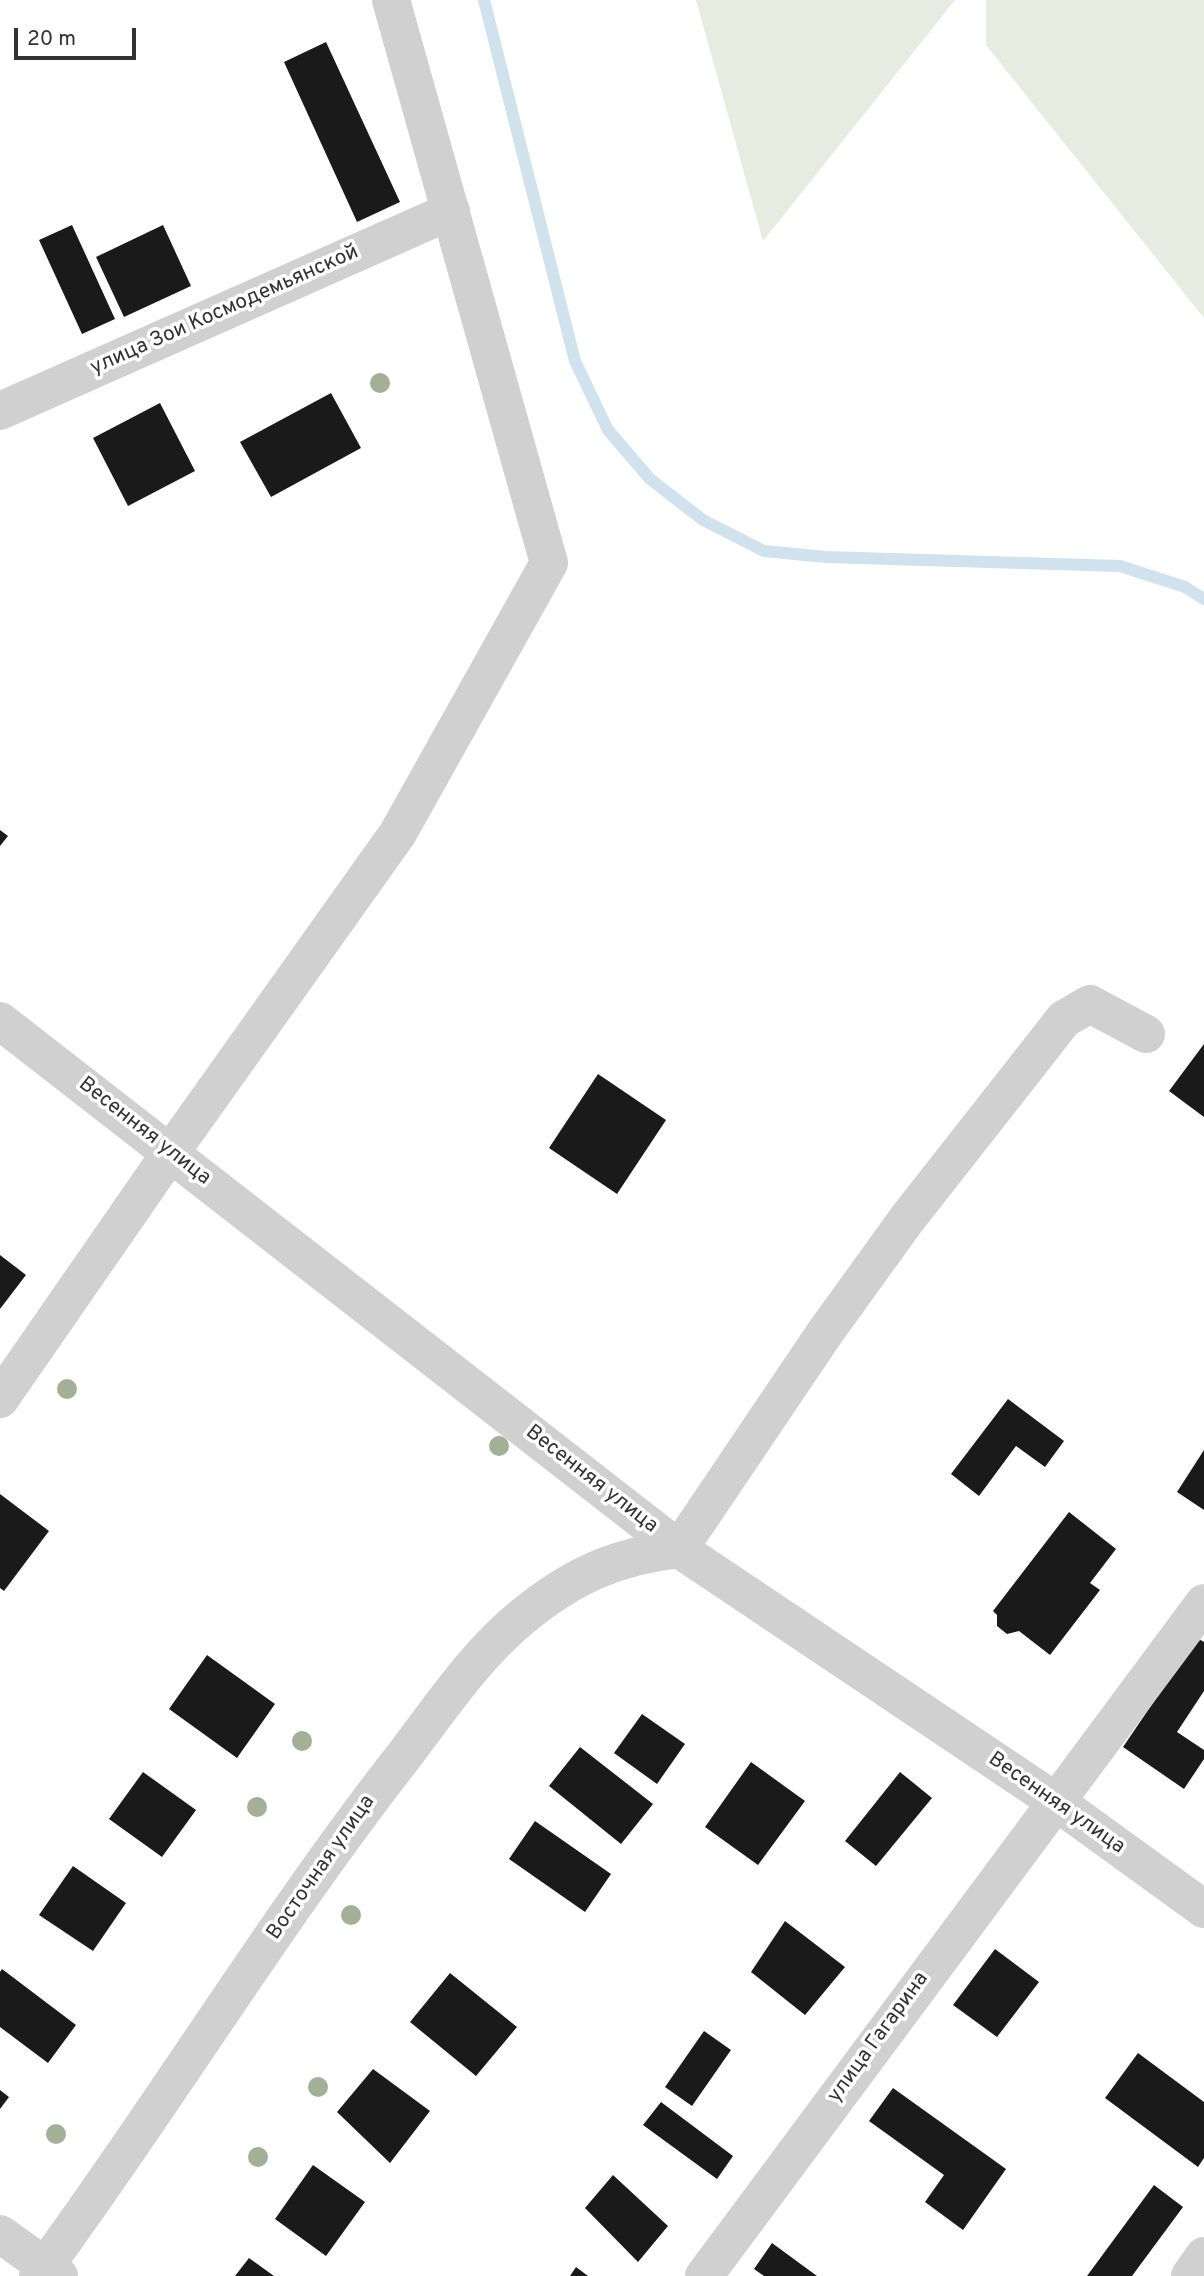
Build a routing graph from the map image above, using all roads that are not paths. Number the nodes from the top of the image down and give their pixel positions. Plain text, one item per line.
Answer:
1 (391, 0) edge
2 (451, 211) junction
3 (0, 411) edge
4 (0, 1021) edge
5 (1146, 1034) dead end
6 (171, 1152) junction
7 (0, 1399) edge
8 (679, 1549) junction
9 (1204, 1603) edge
10 (1055, 1801) junction
11 (1204, 1909) edge
12 (0, 2234) edge
13 (1204, 2256) edge
14 (47, 2273) edge
15 (704, 2276) edge
16 (1190, 2276) edge

1 - 2 street
2 - 3 street, улица Зои Космодемьянской
2 - 6 street
4 - 6 street, Весенняя улица
5 - 8 street
6 - 7 street
6 - 8 street, Весенняя улица
8 - 10 street, Весенняя улица
8 - 14 street, Восточная улица
9 - 10 street, улица Гагарина
10 - 11 street, Весенняя улица
10 - 15 street, улица Гагарина
12 - 14 street
13 - 16 street

